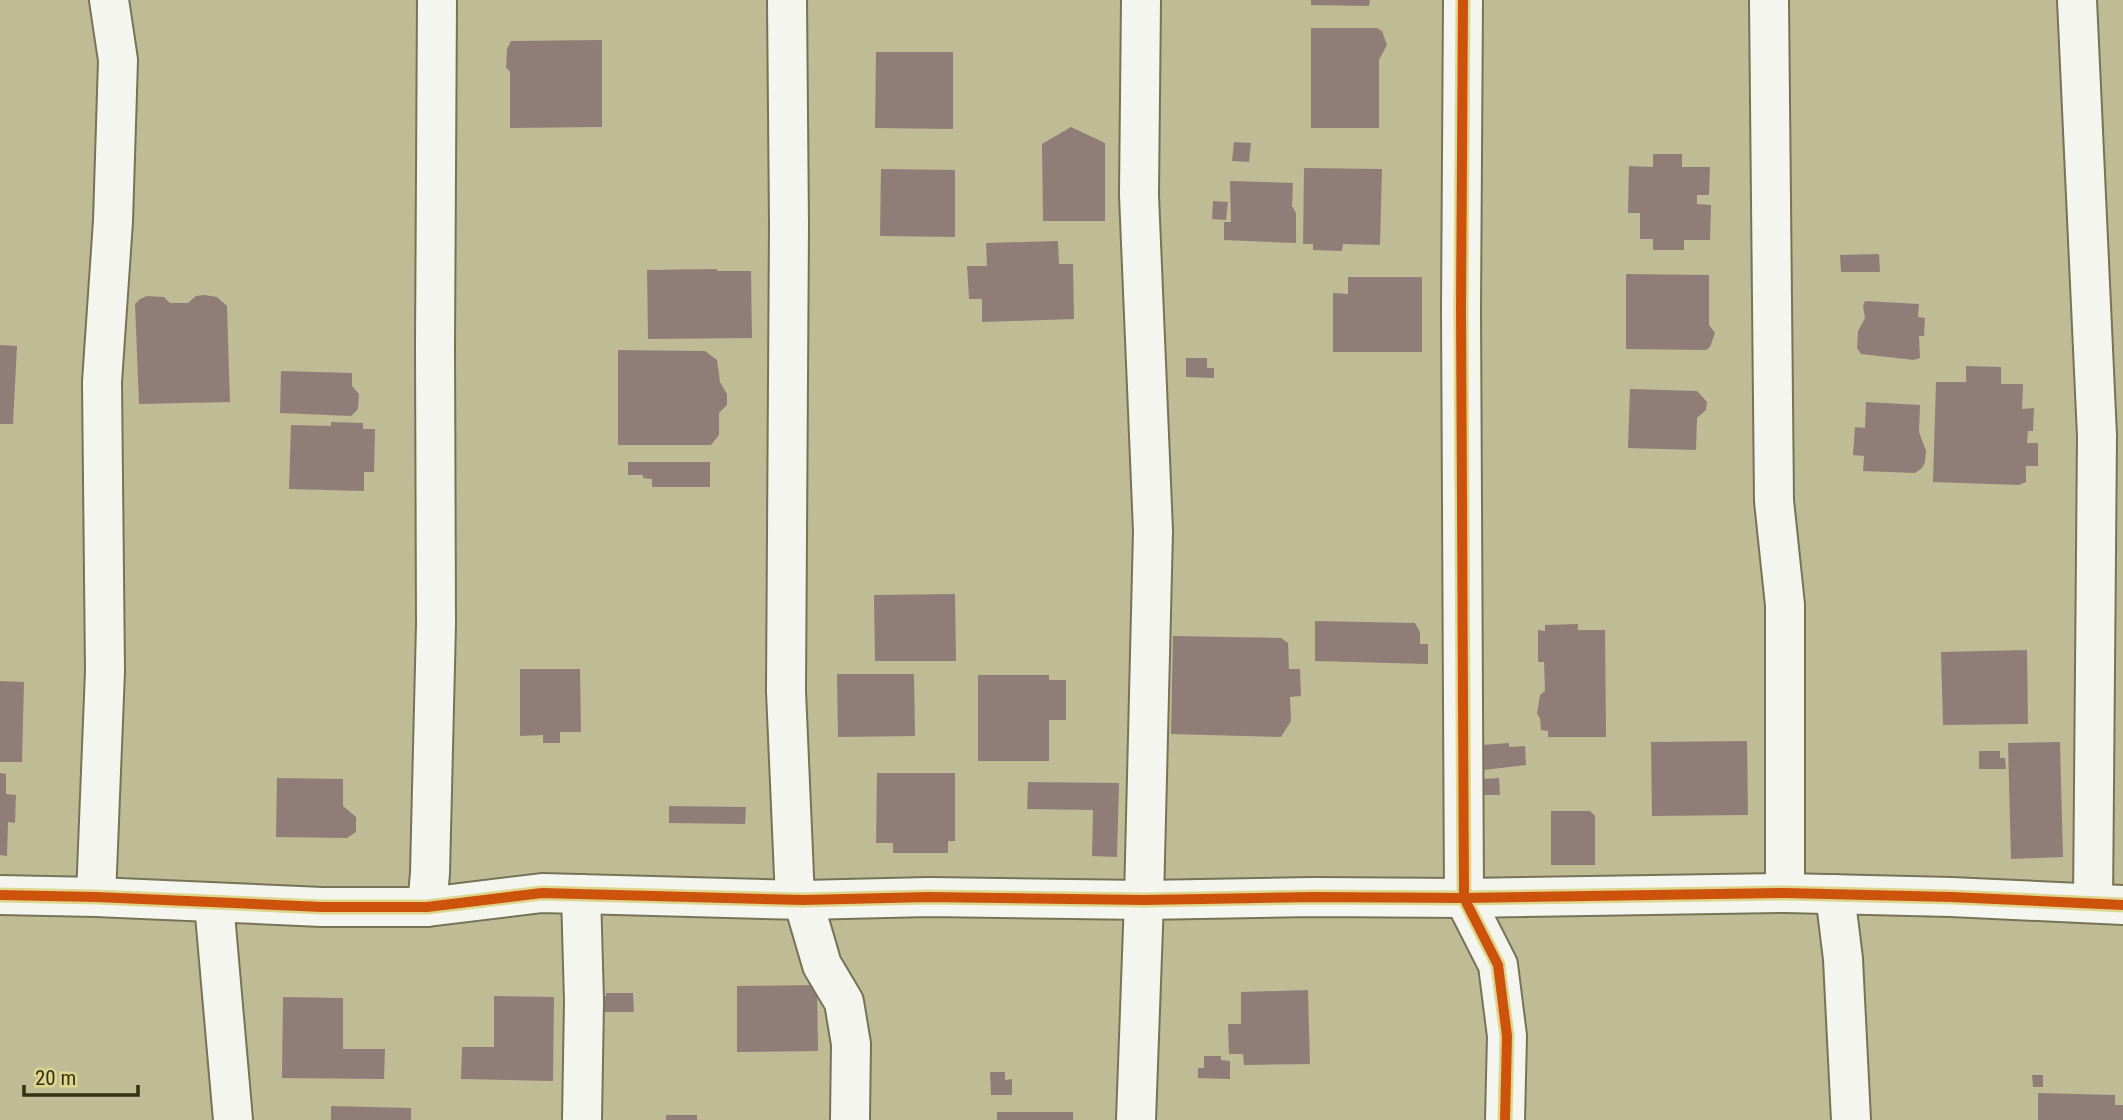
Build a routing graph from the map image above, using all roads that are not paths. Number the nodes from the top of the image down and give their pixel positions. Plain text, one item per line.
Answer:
1 (109, 0) edge
2 (438, 0) edge
3 (787, 0) edge
4 (1141, 0) edge
5 (1463, 0) edge
6 (1769, 0) edge
7 (2077, 0) edge
8 (1785, 893) junction
9 (581, 894) junction
10 (1835, 894) junction
11 (0, 895) edge
12 (96, 897) junction
13 (1465, 898) junction
14 (799, 899) junction
15 (1144, 900) junction
16 (214, 904) junction
17 (2108, 904) edge
18 (427, 907) junction
19 (233, 1120) edge
20 (582, 1120) edge
21 (850, 1120) edge
22 (1136, 1120) edge
23 (1505, 1120) edge
24 (1851, 1120) edge

1 - 12 street
2 - 18 street
3 - 14 street
4 - 15 street
5 - 13 street
6 - 8 street
7 - 17 street
8 - 10 street
8 - 13 street
9 - 14 street
9 - 18 street
9 - 20 street
10 - 17 street
10 - 24 street
11 - 12 street
12 - 16 street
13 - 15 street
13 - 23 street
14 - 15 street
14 - 21 street
15 - 22 street
16 - 18 street
16 - 19 street

